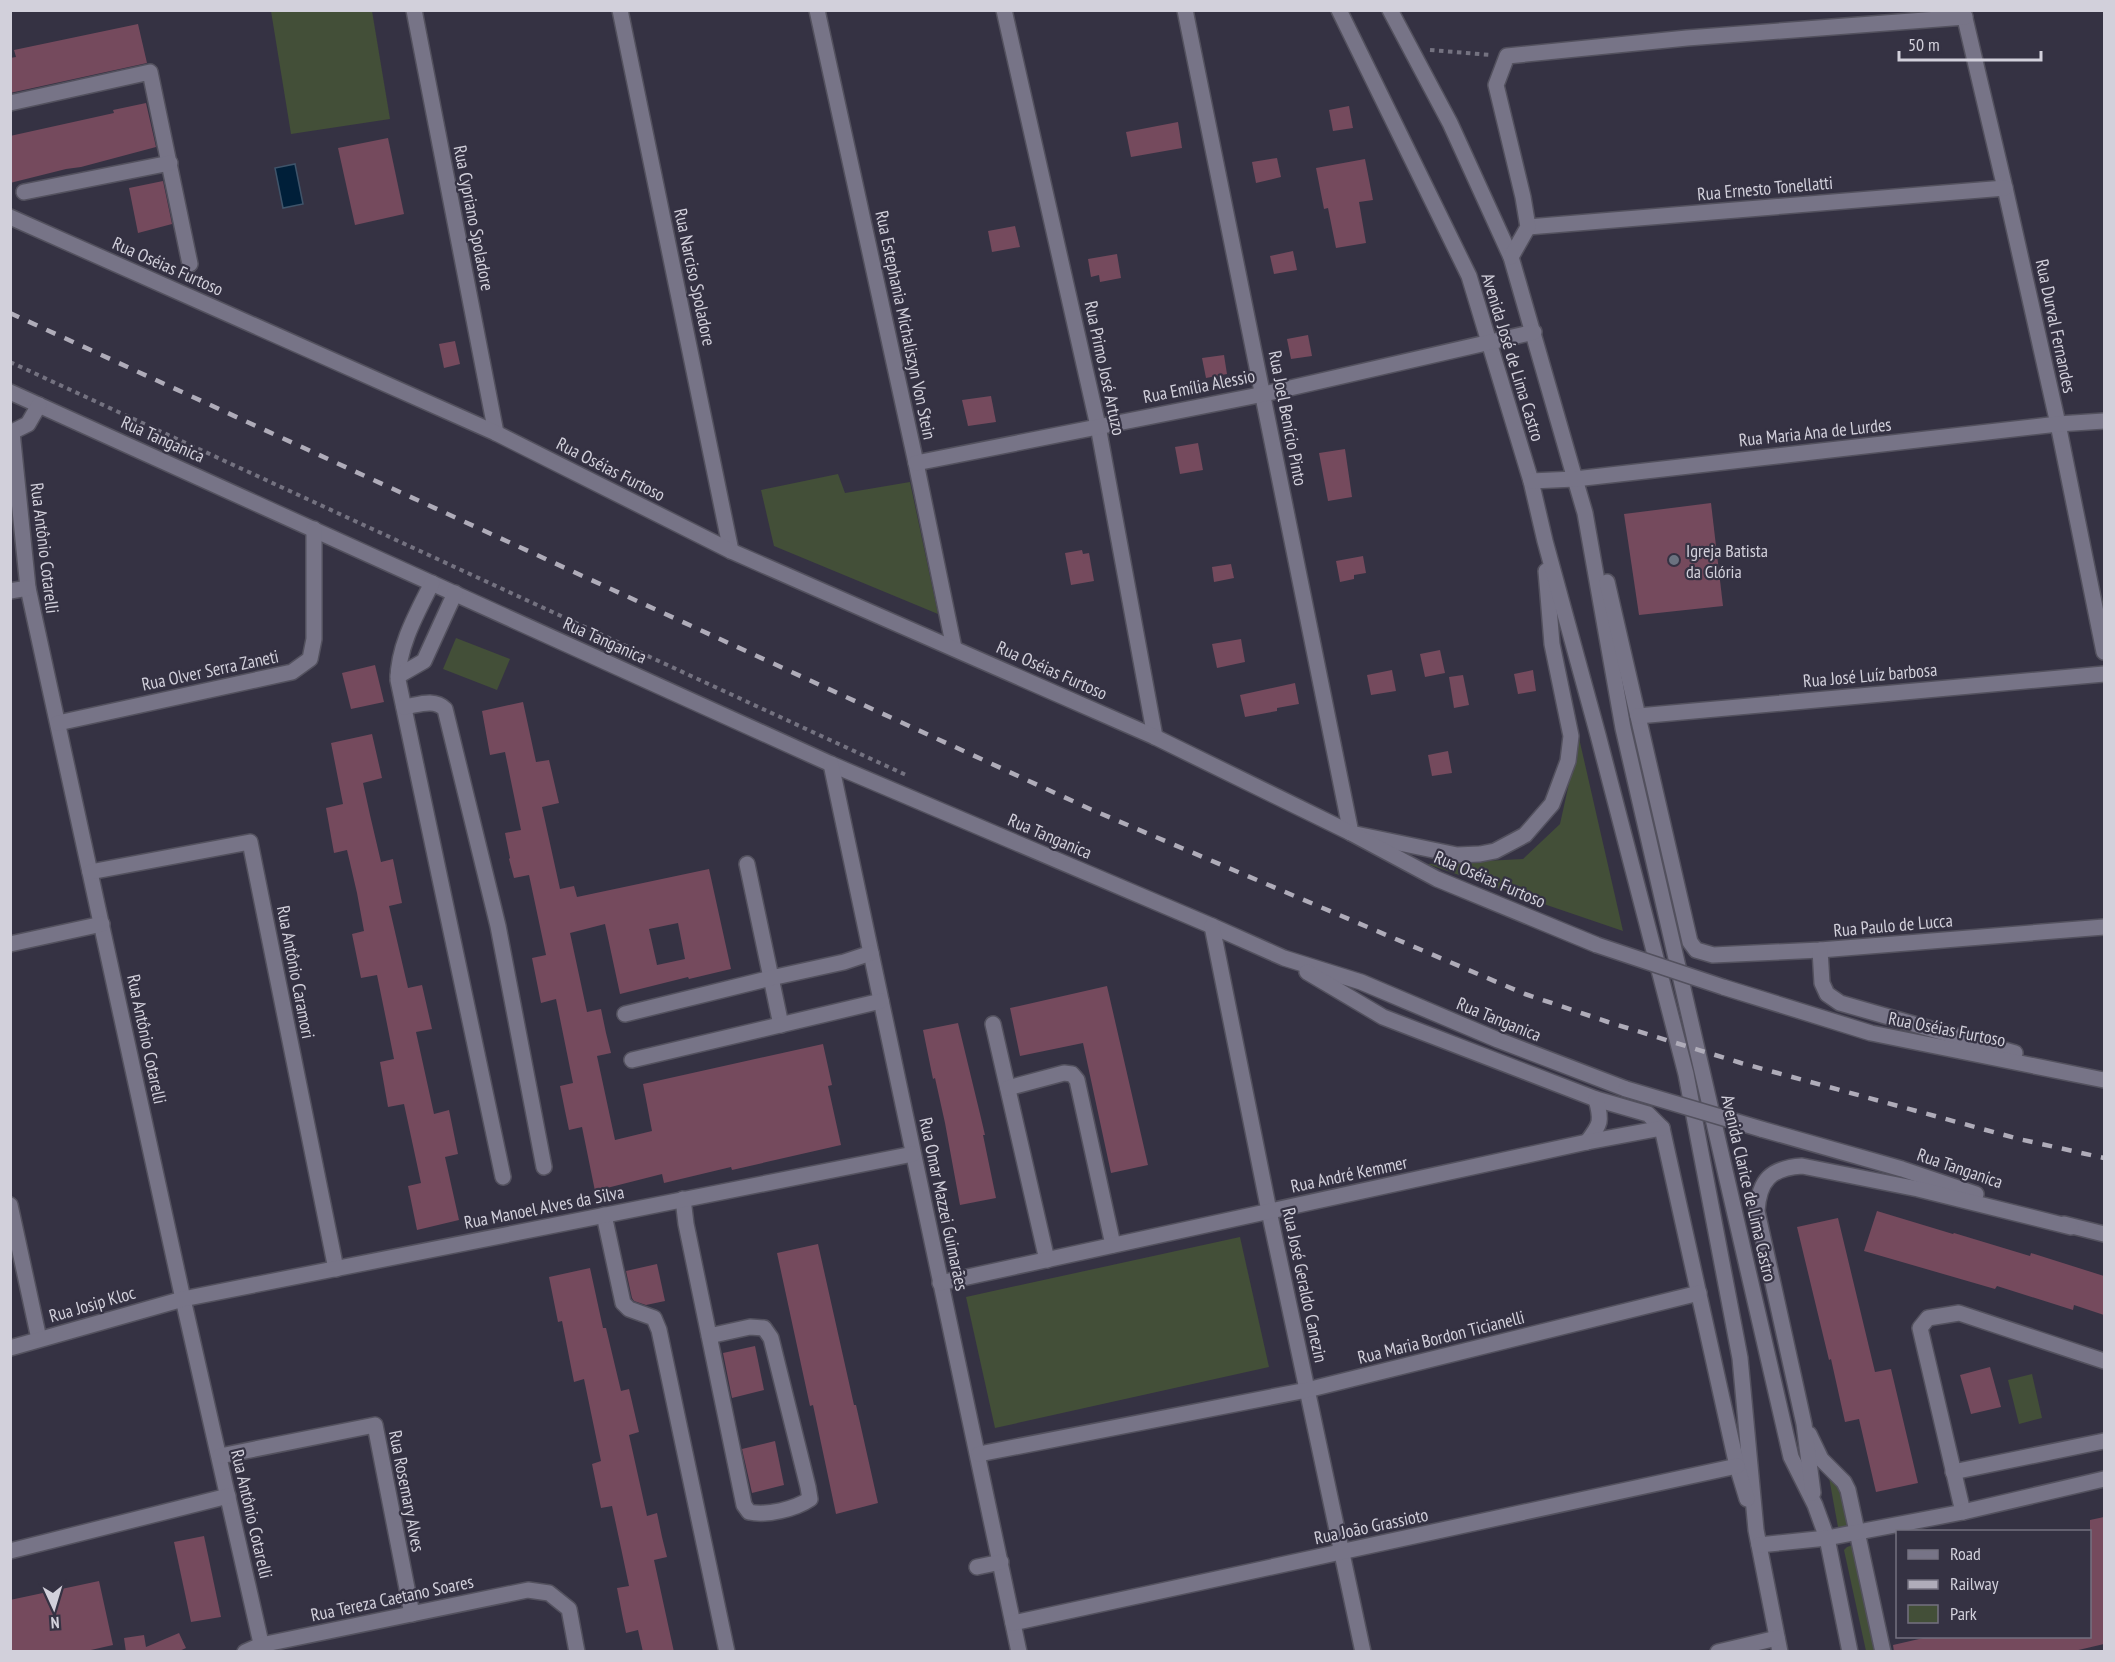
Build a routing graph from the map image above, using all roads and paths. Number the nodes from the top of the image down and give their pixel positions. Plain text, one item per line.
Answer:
1 (414, 10) edge
2 (620, 10) edge
3 (817, 10) edge
4 (1004, 10) edge
5 (1185, 10) edge
6 (1339, 10) edge
7 (1390, 10) edge
8 (1964, 14) edge
9 (1411, 48) junction
10 (1507, 56) junction
11 (10, 103) edge
12 (170, 163) junction
13 (2006, 188) junction
14 (24, 192) dead end
15 (10, 217) edge
16 (1528, 227) junction
17 (1511, 257) junction
18 (190, 264) dead end
19 (1533, 332) junction
20 (1488, 343) junction
21 (10, 362) edge
22 (10, 392) edge
23 (1264, 394) junction
24 (39, 405) junction
25 (2104, 421) edge
26 (2058, 424) junction
27 (1098, 426) junction
28 (11, 432) edge
29 (496, 433) junction
30 (916, 463) junction
31 (1575, 479) junction
32 (1531, 482) junction
33 (1585, 513) junction
34 (314, 529) junction
35 (1545, 541) junction
36 (731, 551) junction
37 (432, 583) junction
38 (28, 588) junction
39 (10, 591) edge
40 (455, 593) junction
41 (954, 648) junction
42 (2104, 652) edge
43 (2104, 674) edge
44 (398, 676) junction
45 (404, 707) junction
46 (1638, 716) junction
47 (58, 723) junction
48 (1623, 728) joint
49 (1598, 735) joint
50 (1155, 737) junction
51 (831, 764) junction
52 (910, 777) dead end
53 (1351, 833) junction
54 (747, 864) dead end
55 (90, 872) junction
56 (102, 924) junction
57 (1212, 926) junction
58 (2104, 927) edge
59 (10, 944) edge
60 (1820, 950) junction
61 (871, 953) junction
62 (1284, 958) junction
63 (771, 978) junction
64 (881, 1001) junction
65 (625, 1014) dead end
66 (993, 1024) dead end
67 (781, 1025) junction
68 (632, 1060) dead end
69 (2104, 1080) edge
70 (1008, 1088) junction
71 (1596, 1099) junction
72 (1662, 1128) junction
73 (1587, 1142) junction
74 (913, 1154) junction
75 (544, 1167) dead end
76 (503, 1177) dead end
77 (683, 1199) junction
78 (10, 1205) edge
79 (1269, 1211) junction
80 (604, 1215) junction
81 (2071, 1227) junction
82 (2104, 1234) edge
83 (1113, 1245) junction
84 (1047, 1260) junction
85 (336, 1269) junction
86 (940, 1283) junction
87 (1699, 1293) junction
88 (183, 1299) junction
89 (709, 1335) junction
90 (39, 1339) junction
91 (10, 1348) edge
92 (2104, 1361) edge
93 (1307, 1390) junction
94 (1804, 1424) junction
95 (2104, 1441) edge
96 (979, 1455) junction
97 (219, 1456) junction
98 (1737, 1466) junction
99 (1953, 1472) junction
100 (2104, 1479) edge
101 (228, 1496) junction
102 (1815, 1505) junction
103 (1962, 1512) junction
104 (1857, 1532) junction
105 (1758, 1537) junction
106 (1827, 1538) junction
107 (10, 1551) edge
108 (1342, 1552) junction
109 (1001, 1562) junction
110 (977, 1567) dead end
111 (412, 1614) junction
112 (1013, 1623) junction
113 (1779, 1645) edge
114 (262, 1648) edge
115 (245, 1652) edge
116 (578, 1652) edge
117 (727, 1652) edge
118 (1019, 1652) edge
119 (1363, 1652) edge
120 (1718, 1652) edge
121 (1851, 1652) edge
122 (1883, 1652) edge

1 - 29 street, Rua Cypriano Spoladore
2 - 36 street, Rua Narciso Spoladore
3 - 30 street, Rua Estephania Michaliszyn Von Stein
4 - 27 street, Rua Primo José Artuzo
5 - 23 street, Rua Joel Benício Pinto
6 - 20 street, Avenida José de Lima Castro
7 - 9 street, Avenida José de Lima Castro
8 - 10 street
8 - 13 street, Rua Durval Fernandes
9 - 10 path
9 - 17 street, Avenida José de Lima Castro
10 - 16 street
11 - 12 street
12 - 14 street
12 - 18 street
13 - 16 street, Rua Ernesto Tonellatti
13 - 26 street, Rua Durval Fernandes
15 - 29 street, Rua Oséias Furtoso
16 - 17 street
17 - 19 street, Avenida José de Lima Castro
19 - 20 street, Rua Emília Alessio
19 - 31 street, Avenida José de Lima Castro
20 - 23 street, Rua Emília Alessio
20 - 32 street, Avenida José de Lima Castro
21 - 52 path
22 - 24 street, Rua Tanganica
23 - 27 street, Rua Emília Alessio
23 - 53 street, Rua Joel Benício Pinto
24 - 28 street
24 - 34 street, Rua Tanganica
25 - 26 street, Rua Maria Ana de Lurdes
26 - 31 street, Rua Maria Ana de Lurdes
26 - 42 street, Rua Durval Fernandes
27 - 30 street, Rua Emília Alessio
27 - 50 street, Rua Primo José Artuzo
28 - 38 street, Rua Antônio Cotarelli
29 - 36 street, Rua Oséias Furtoso
30 - 41 street, Rua Estephania Michaliszyn Von Stein
31 - 32 street, Rua Maria Ana de Lurdes
31 - 33 street, Avenida José de Lima Castro
32 - 35 street, Avenida José de Lima Castro
33 - 46 street
33 - 48 street, Avenida José de Lima Castro
34 - 37 street, Rua Tanganica
34 - 47 street, Rua Olver Serra Zaneti
35 - 49 street, Avenida José de Lima Castro
35 - 53 street
36 - 41 street, Rua Oséias Furtoso
37 - 40 street, Rua Tanganica
37 - 44 street
38 - 39 street
38 - 47 street, Rua Antônio Cotarelli
40 - 44 street
40 - 51 street, Rua Tanganica
41 - 50 street, Rua Oséias Furtoso
43 - 46 street, Rua José Luíz barbosa
44 - 45 street
45 - 75 street
45 - 76 street
46 - 60 street, Rua Paulo de Lucca
47 - 55 street, Rua Antônio Cotarelli
48 - 102 street, Avenida Clarice de Lima Castro
49 - 105 street, Avenida Clarice de Lima Castro
50 - 53 street, Rua Oséias Furtoso
51 - 57 street, Rua Tanganica
51 - 61 street, Rua Omar Mazzei Guimarães
53 - 69 street, Rua Oséias Furtoso, bridge
54 - 63 street
55 - 56 street, Rua Antônio Cotarelli
55 - 85 street, Rua Antônio Caramori
56 - 59 street
56 - 88 street, Rua Antônio Cotarelli
57 - 62 street, Rua Tanganica
57 - 79 street, Rua José Geraldo Canezin
58 - 60 street, Rua Paulo de Lucca
60 - 69 street
61 - 63 street
61 - 64 street, Rua Omar Mazzei Guimarães
62 - 71 street
62 - 81 street, Rua Tanganica, bridge
63 - 65 street
63 - 67 street
64 - 67 street
64 - 74 street, Rua Omar Mazzei Guimarães
66 - 70 street
67 - 68 street
70 - 83 street
70 - 84 street
71 - 72 street
71 - 73 street
72 - 73 street, Rua André Kemmer
72 - 87 street
73 - 79 street, Rua André Kemmer
74 - 77 street, Rua Manoel Alves da Silva
74 - 86 street, Rua Omar Mazzei Guimarães
77 - 80 street, Rua Manoel Alves da Silva
77 - 89 street
78 - 90 street
79 - 83 street, Rua André Kemmer
79 - 93 street, Rua José Geraldo Canezin
80 - 85 street, Rua Manoel Alves da Silva
80 - 117 street
81 - 82 street, Rua Tanganica
81 - 94 street
83 - 84 street, Rua André Kemmer
84 - 86 street, Rua André Kemmer
85 - 88 street, Rua Manoel Alves da Silva
86 - 96 street, Rua Omar Mazzei Guimarães
87 - 93 street, Rua Maria Bordon Ticianelli
87 - 98 street
88 - 90 street, Rua Josip Kloc
88 - 97 street, Rua Antônio Cotarelli
89 - 89 street
90 - 91 street, Rua Josip Kloc
92 - 99 street
93 - 96 street, Rua Maria Bordon Ticianelli
93 - 108 street, Rua José Geraldo Canezin
94 - 102 street
94 - 104 street
95 - 99 street
96 - 109 street, Rua Omar Mazzei Guimarães
97 - 101 street, Rua Antônio Cotarelli
97 - 111 street, Rua Rosemary Alves
98 - 105 street
98 - 108 street, Rua João Grassioto
99 - 103 street
100 - 103 street
101 - 107 street
101 - 114 street, Rua Antônio Cotarelli
102 - 106 street, Avenida Clarice de Lima Castro
103 - 104 street
104 - 106 street
104 - 122 street
105 - 106 street
105 - 113 street, Avenida Clarice de Lima Castro
106 - 121 street, Avenida Clarice de Lima Castro
108 - 112 street, Rua João Grassioto
108 - 119 street, Rua José Geraldo Canezin
109 - 110 street
109 - 112 street, Rua Omar Mazzei Guimarães
111 - 114 street, Rua Tereza Caetano Soares
111 - 116 street, Rua Tereza Caetano Soares
112 - 118 street, Rua Omar Mazzei Guimarães
113 - 120 street
114 - 115 street, Rua Tereza Caetano Soares

